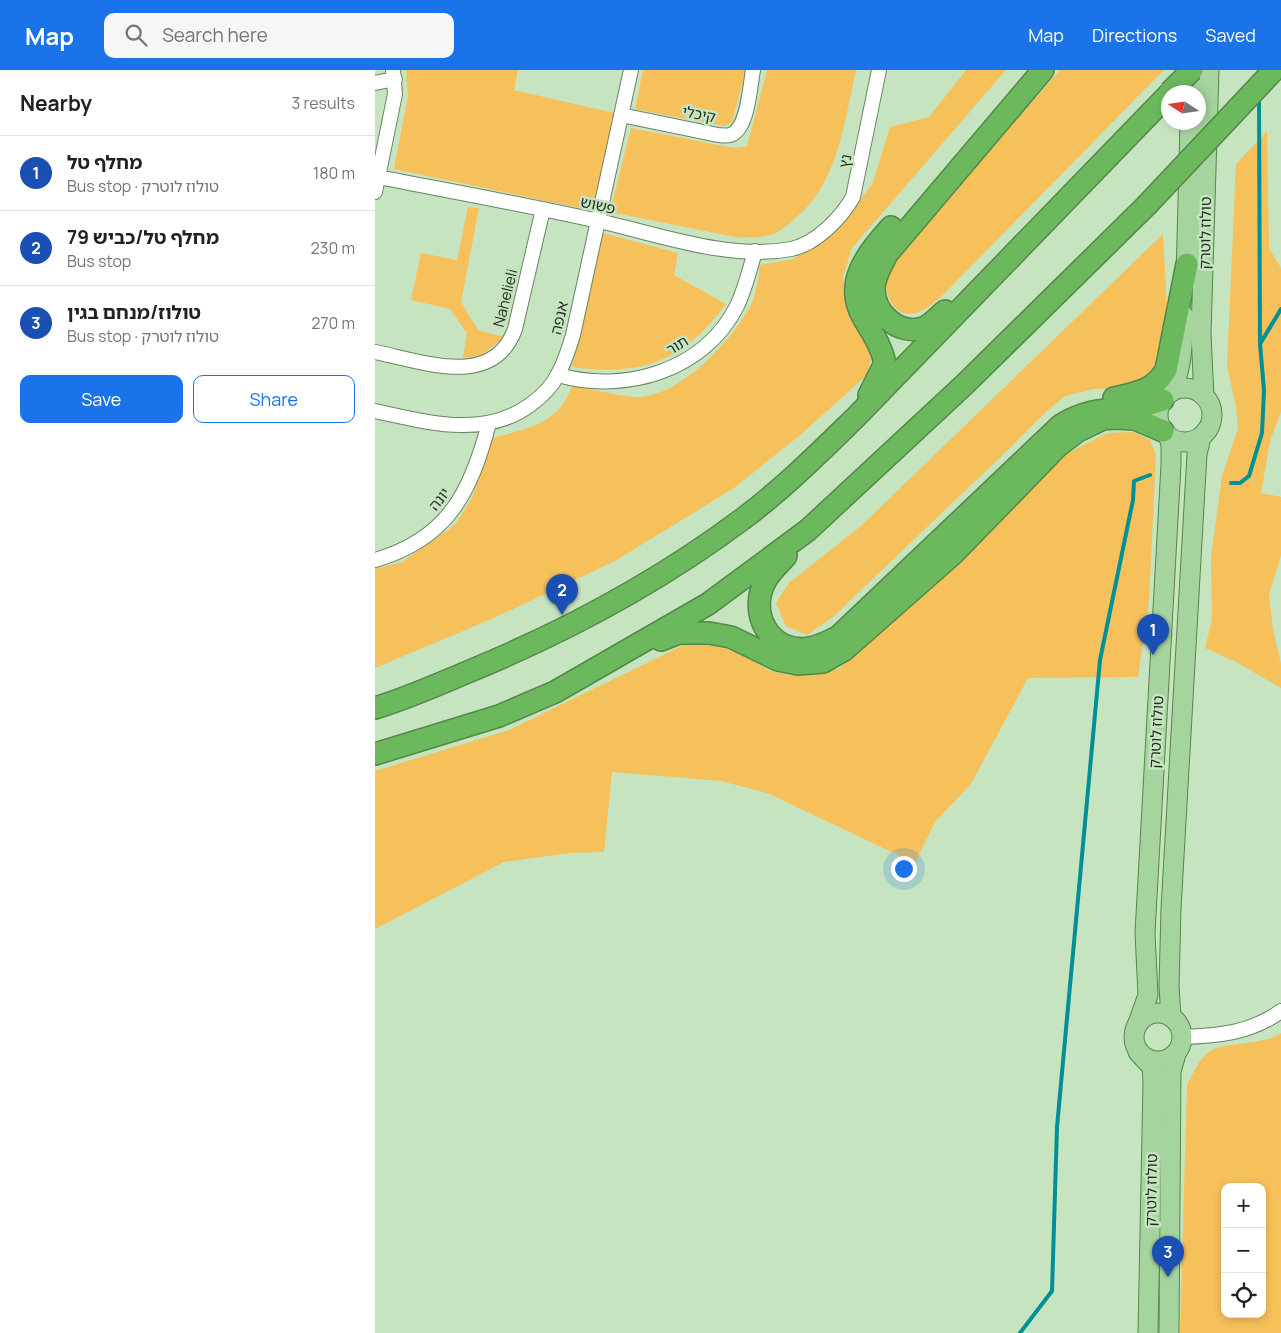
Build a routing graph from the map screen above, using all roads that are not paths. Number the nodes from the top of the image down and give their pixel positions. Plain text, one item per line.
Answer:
1 (631, 70) edge
2 (753, 70) edge
3 (879, 70) edge
4 (1026, 70) edge
5 (1043, 70) edge
6 (1192, 70) edge
7 (1209, 70) edge
8 (1273, 70) edge
9 (394, 75) edge
10 (375, 83) edge
11 (1178, 85) edge
12 (1191, 85) edge
13 (1161, 102) edge
14 (621, 115) junction
15 (1190, 130) edge
16 (378, 177) junction
17 (375, 192) edge
18 (543, 209) junction
19 (1054, 215) junction
20 (597, 221) junction
21 (810, 240) joint
22 (755, 251) junction
23 (1187, 264) junction
24 (375, 352) edge
25 (558, 375) junction
26 (1166, 396) junction
27 (1204, 396) junction
28 (375, 411) edge
29 (856, 417) junction
30 (489, 423) junction
31 (1061, 425) junction
32 (1208, 429) junction
33 (1166, 433) junction
34 (808, 530) junction
35 (375, 560) edge
36 (592, 671) junction
37 (375, 708) edge
38 (375, 754) edge
39 (1281, 1011) edge
40 (1171, 1017) junction
41 (1137, 1026) junction
42 (1179, 1045) junction
43 (1138, 1052) junction
44 (1147, 1330) edge
45 (1169, 1333) edge

1 - 14 street, אנפה
2 - 14 street, קיכלי
3 - 21 street, נץ
4 - 29 highway
5 - 19 highway
6 - 11 highway, bridge
6 - 12 main road
7 - 27 main road, טולוז לוטרק
8 - 34 highway, bridge
9 - 10 street
9 - 16 street
13 - 19 highway
14 - 20 street, אנפה
15 - 23 main road, טולוז לוטרק
16 - 17 street
16 - 18 street, פשוש
18 - 20 street, פשוש
18 - 24 street, Nahelieli
19 - 29 highway
20 - 22 street, פשוש
20 - 25 street, אנפה
21 - 22 street, פשוש
22 - 25 street, תור
23 - 26 main road, טולוז לוטרק
23 - 31 highway
25 - 30 street, אנפה
26 - 27 main road
26 - 31 highway
26 - 33 main road
27 - 32 main road
28 - 30 street, אנפה
29 - 37 highway
30 - 35 street, יונה
31 - 34 highway
32 - 33 main road
32 - 40 main road, טולוז לוטרק
33 - 36 highway
33 - 41 main road, טולוז לוטרק
34 - 36 highway
36 - 38 highway
39 - 42 street
40 - 41 main road
40 - 42 main road
41 - 43 main road
42 - 43 main road
42 - 45 main road, טולוז לוטרק
43 - 44 main road, טולוז לוטרק

